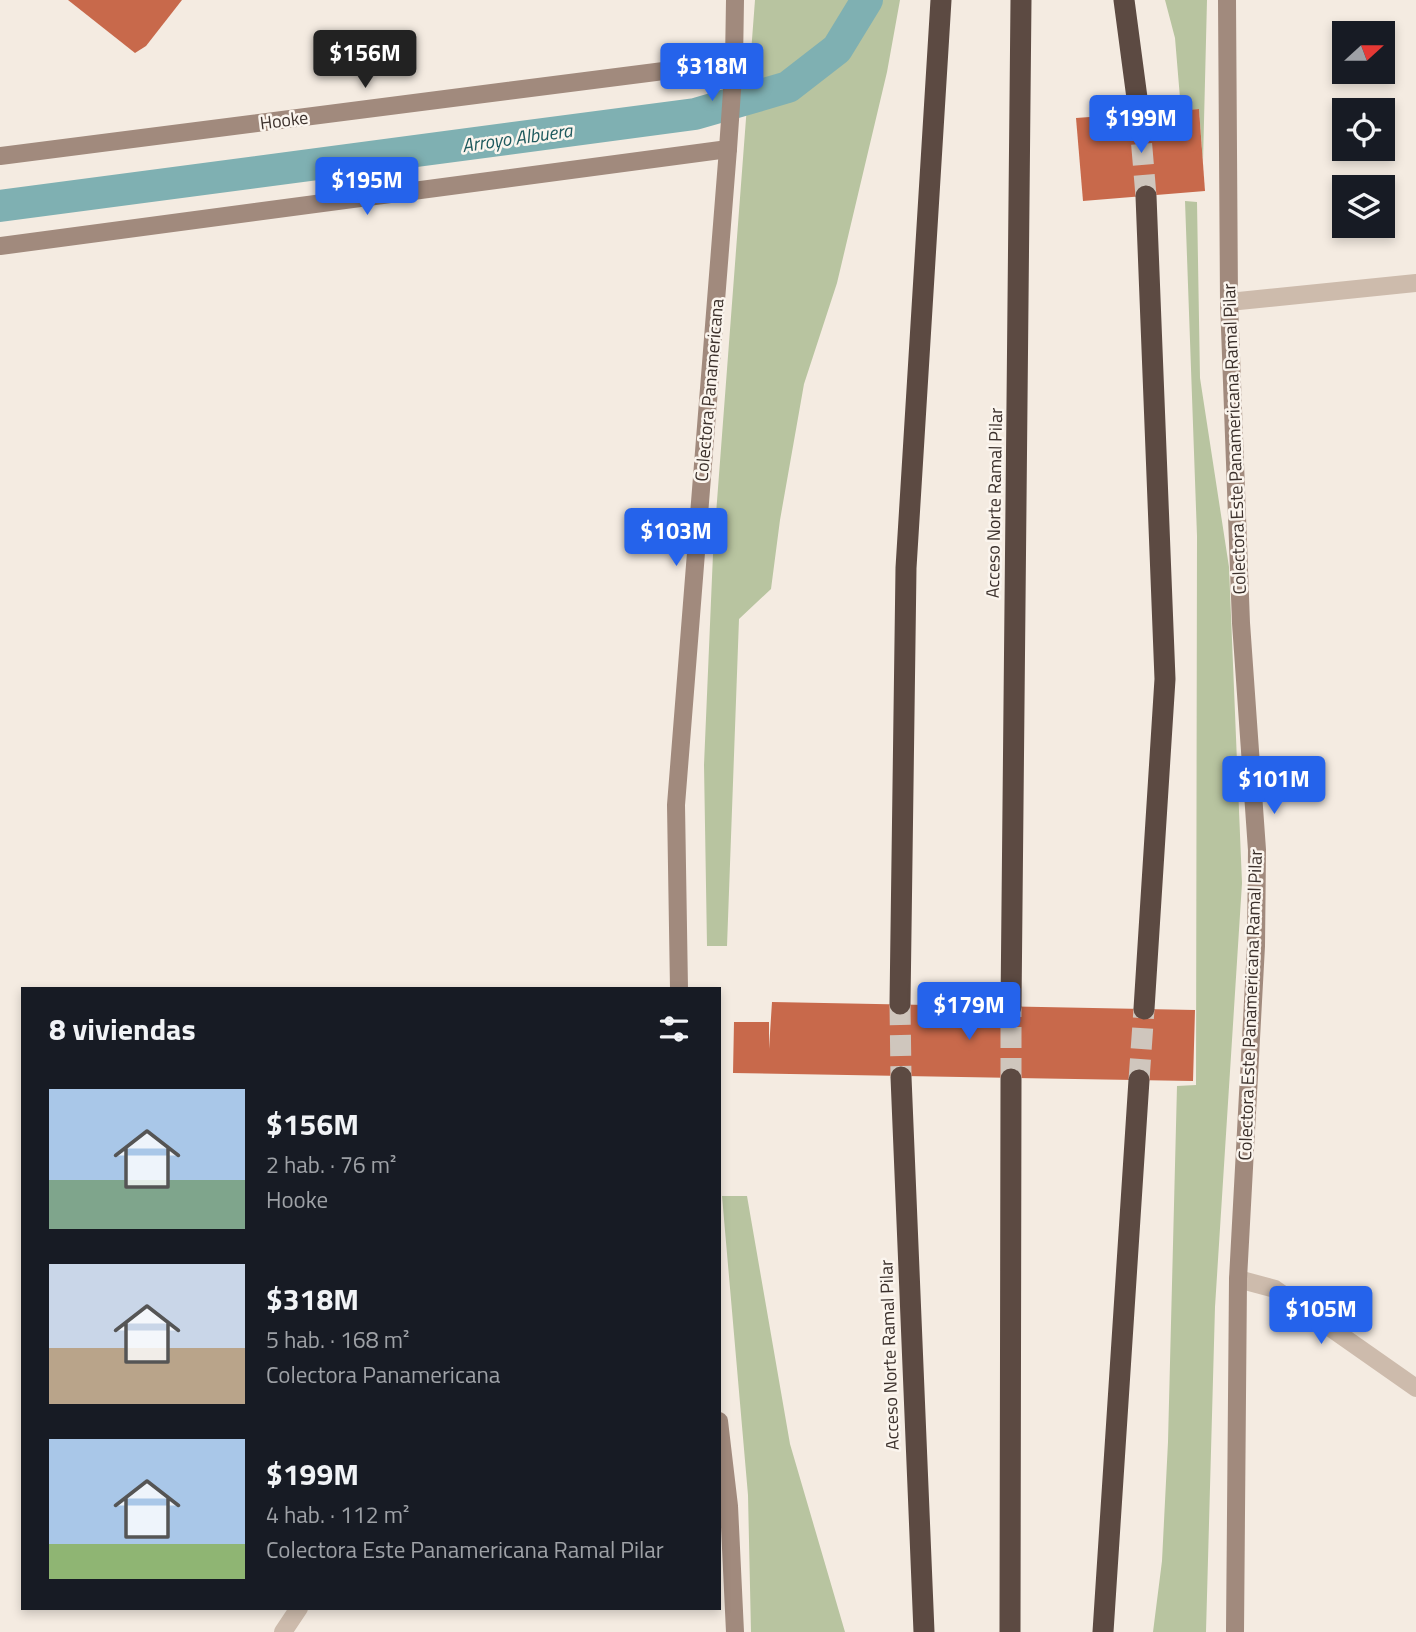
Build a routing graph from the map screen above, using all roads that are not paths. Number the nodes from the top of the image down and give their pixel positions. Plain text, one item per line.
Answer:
1 (735, 0) edge
2 (941, 0) edge
3 (1021, 0) edge
4 (1124, 0) edge
5 (1227, 0) edge
6 (734, 66) junction
7 (1139, 113) tunnel mouth
8 (729, 144) junction
9 (0, 156) edge
10 (1146, 196) tunnel mouth
11 (0, 246) edge
12 (1416, 283) edge
13 (1229, 302) junction
14 (679, 987) edge
15 (900, 1004) tunnel mouth
16 (1012, 1007) tunnel mouth
17 (1144, 1009) tunnel mouth
18 (901, 1077) tunnel mouth
19 (1011, 1079) tunnel mouth
20 (1139, 1080) tunnel mouth
21 (1238, 1279) junction
22 (1416, 1388) edge
23 (721, 1438) edge
24 (298, 1610) edge
25 (283, 1632) edge
26 (735, 1632) edge
27 (924, 1632) edge
28 (1010, 1632) edge
29 (1103, 1632) edge
30 (1235, 1632) edge

1 - 6 street, Colectora Panamericana
2 - 15 highway
3 - 16 highway, Acceso Norte Ramal Pilar
4 - 7 highway
5 - 13 street, Colectora Este Panamericana Ramal Pilar
6 - 8 street, Colectora Panamericana
6 - 9 street, Hooke
8 - 11 street
8 - 14 street, Colectora Panamericana
10 - 17 highway
12 - 13 street
13 - 21 street, Colectora Este Panamericana Ramal Pilar
18 - 27 highway, Acceso Norte Ramal Pilar
19 - 28 highway
20 - 29 highway
21 - 22 street
21 - 30 street, Colectora Este Panamericana Ramal Pilar
23 - 26 street
24 - 25 street

